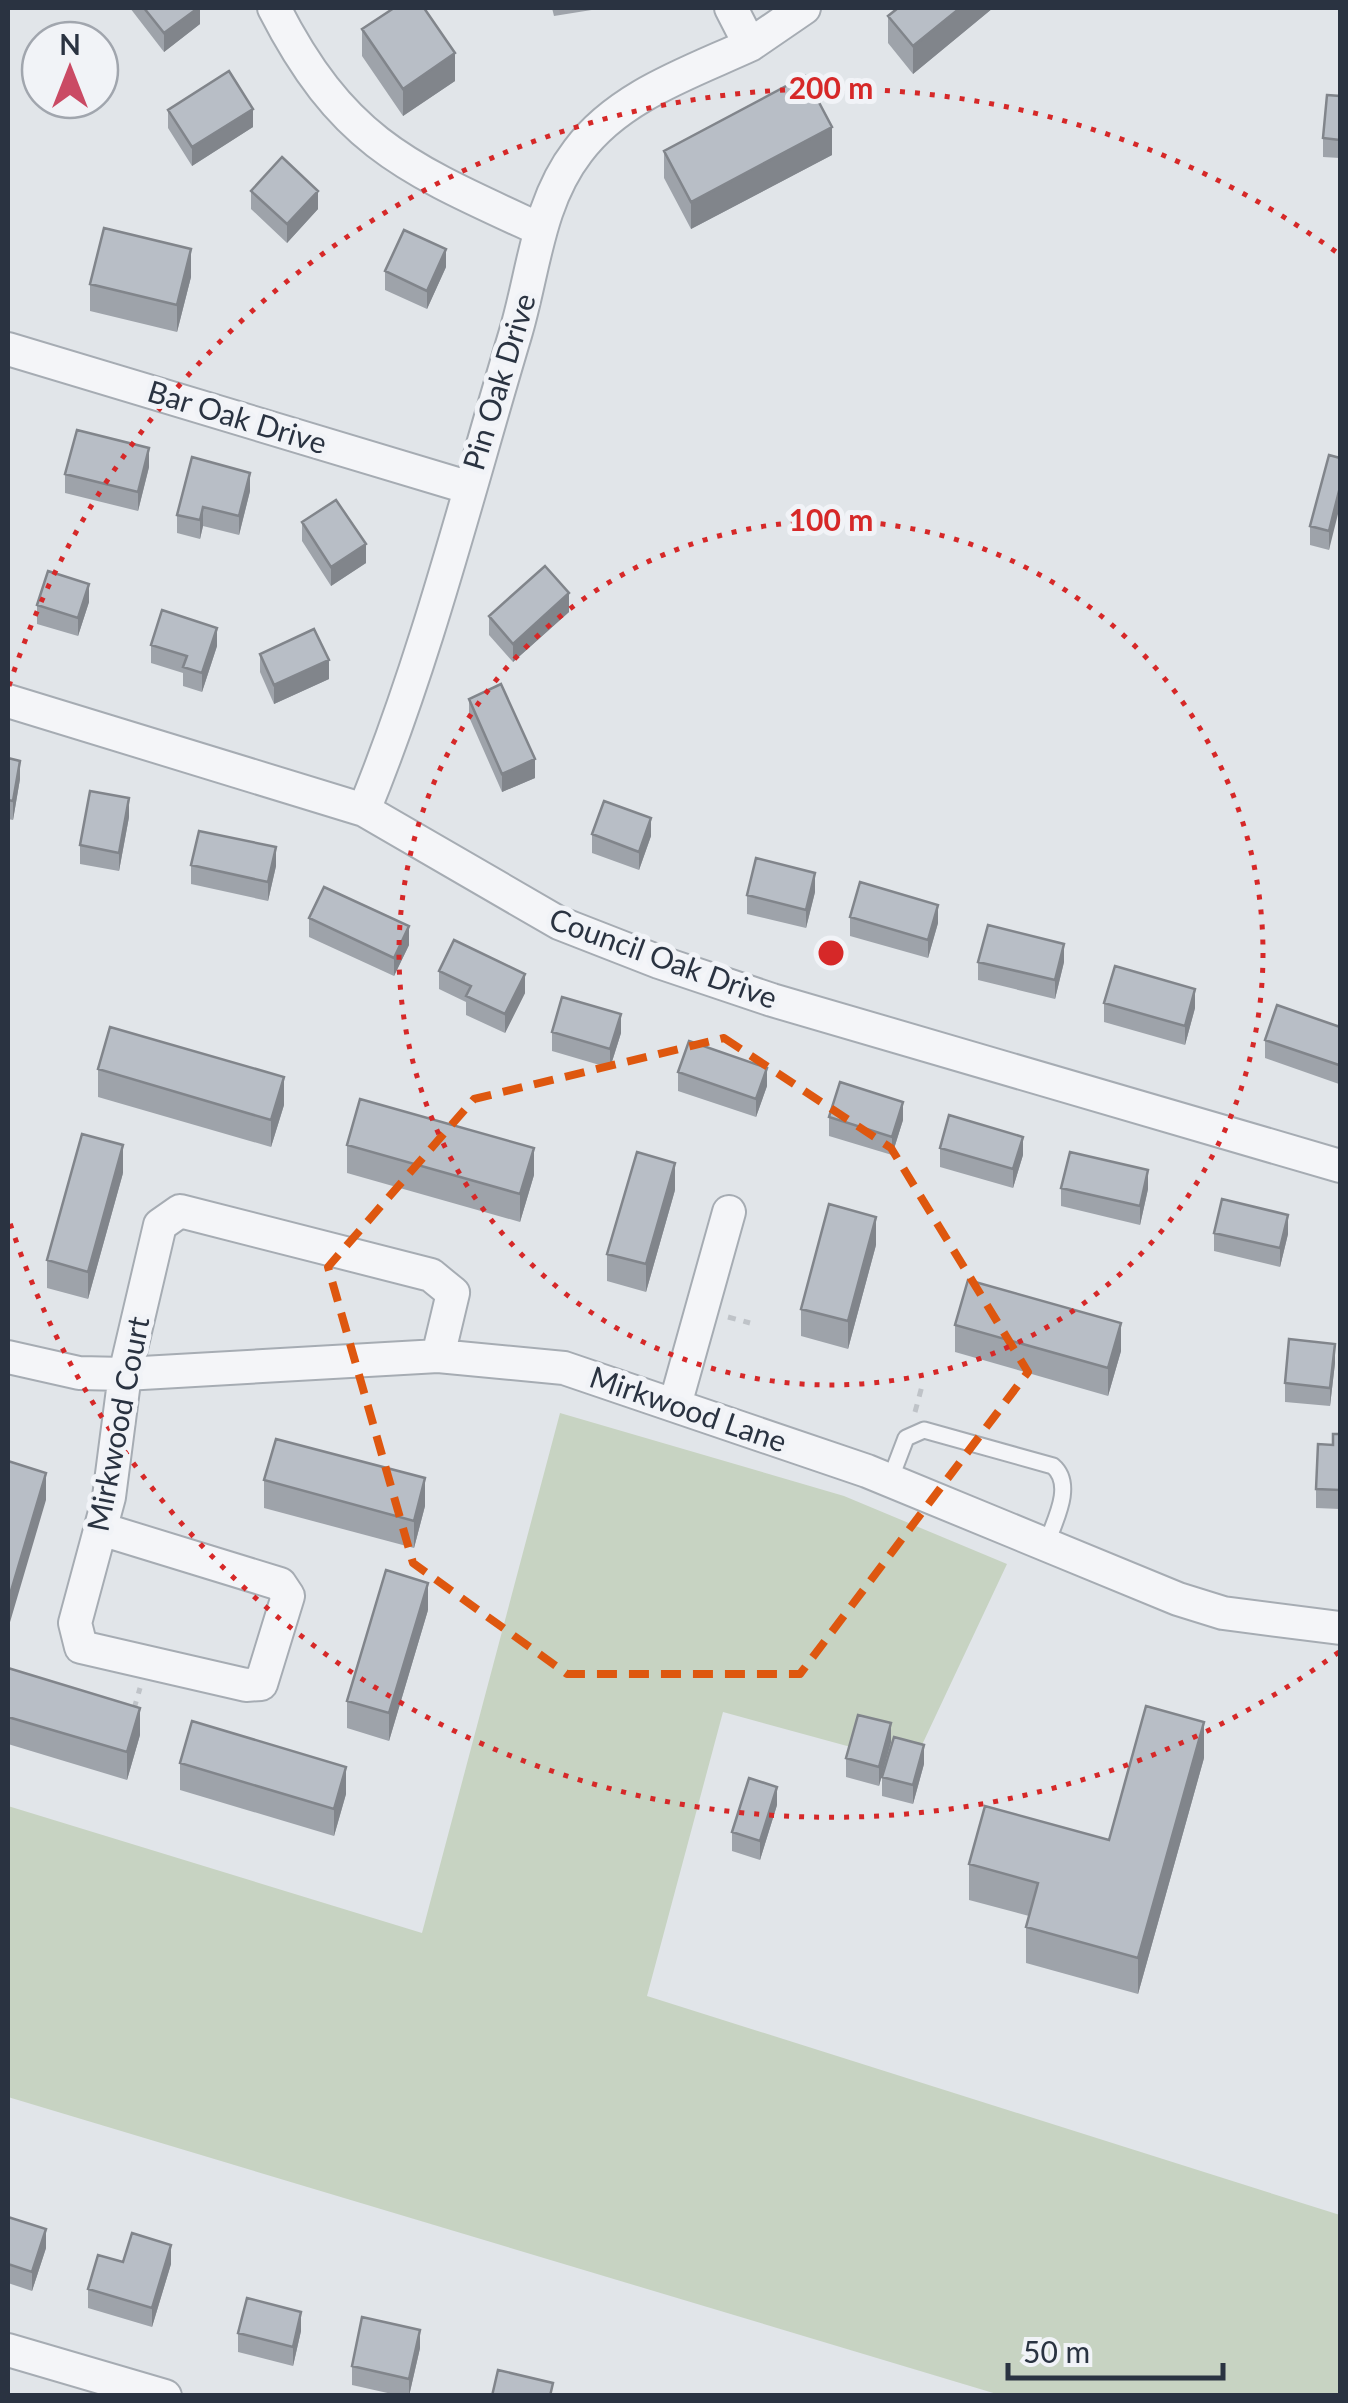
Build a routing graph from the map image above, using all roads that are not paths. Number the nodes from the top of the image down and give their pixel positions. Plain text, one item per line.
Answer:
1 (274, 8) edge
2 (731, 8) edge
3 (804, 8) edge
4 (750, 46) junction
5 (538, 228) junction
6 (8, 349) edge
7 (467, 487) junction
8 (8, 700) edge
9 (364, 810) junction
10 (1340, 1166) edge
11 (729, 1212) dead end
12 (438, 1356) junction
13 (8, 1357) edge
14 (125, 1374) junction
15 (675, 1405) junction
16 (890, 1480) junction
17 (101, 1529) junction
18 (1046, 1545) junction
19 (1340, 1628) edge
20 (8, 2350) edge
21 (165, 2396) edge

1 - 5 street
2 - 4 street
3 - 4 street, Pin Oak Drive
4 - 5 street, Pin Oak Drive
5 - 7 street, Pin Oak Drive
6 - 7 street, Bar Oak Drive
7 - 9 street, Pin Oak Drive
8 - 9 street, Council Oak Drive
9 - 10 street, Council Oak Drive
11 - 15 street
12 - 14 street, Mirkwood Lane
12 - 14 street, Mirkwood Court
12 - 15 street, Mirkwood Lane
13 - 14 street, Mirkwood Lane
14 - 17 street, Mirkwood Court
15 - 16 street, Mirkwood Lane
16 - 18 street, Mirkwood Lane
16 - 18 lane
17 - 17 street, Mirkwood Court
18 - 19 street, Mirkwood Lane
20 - 21 street

